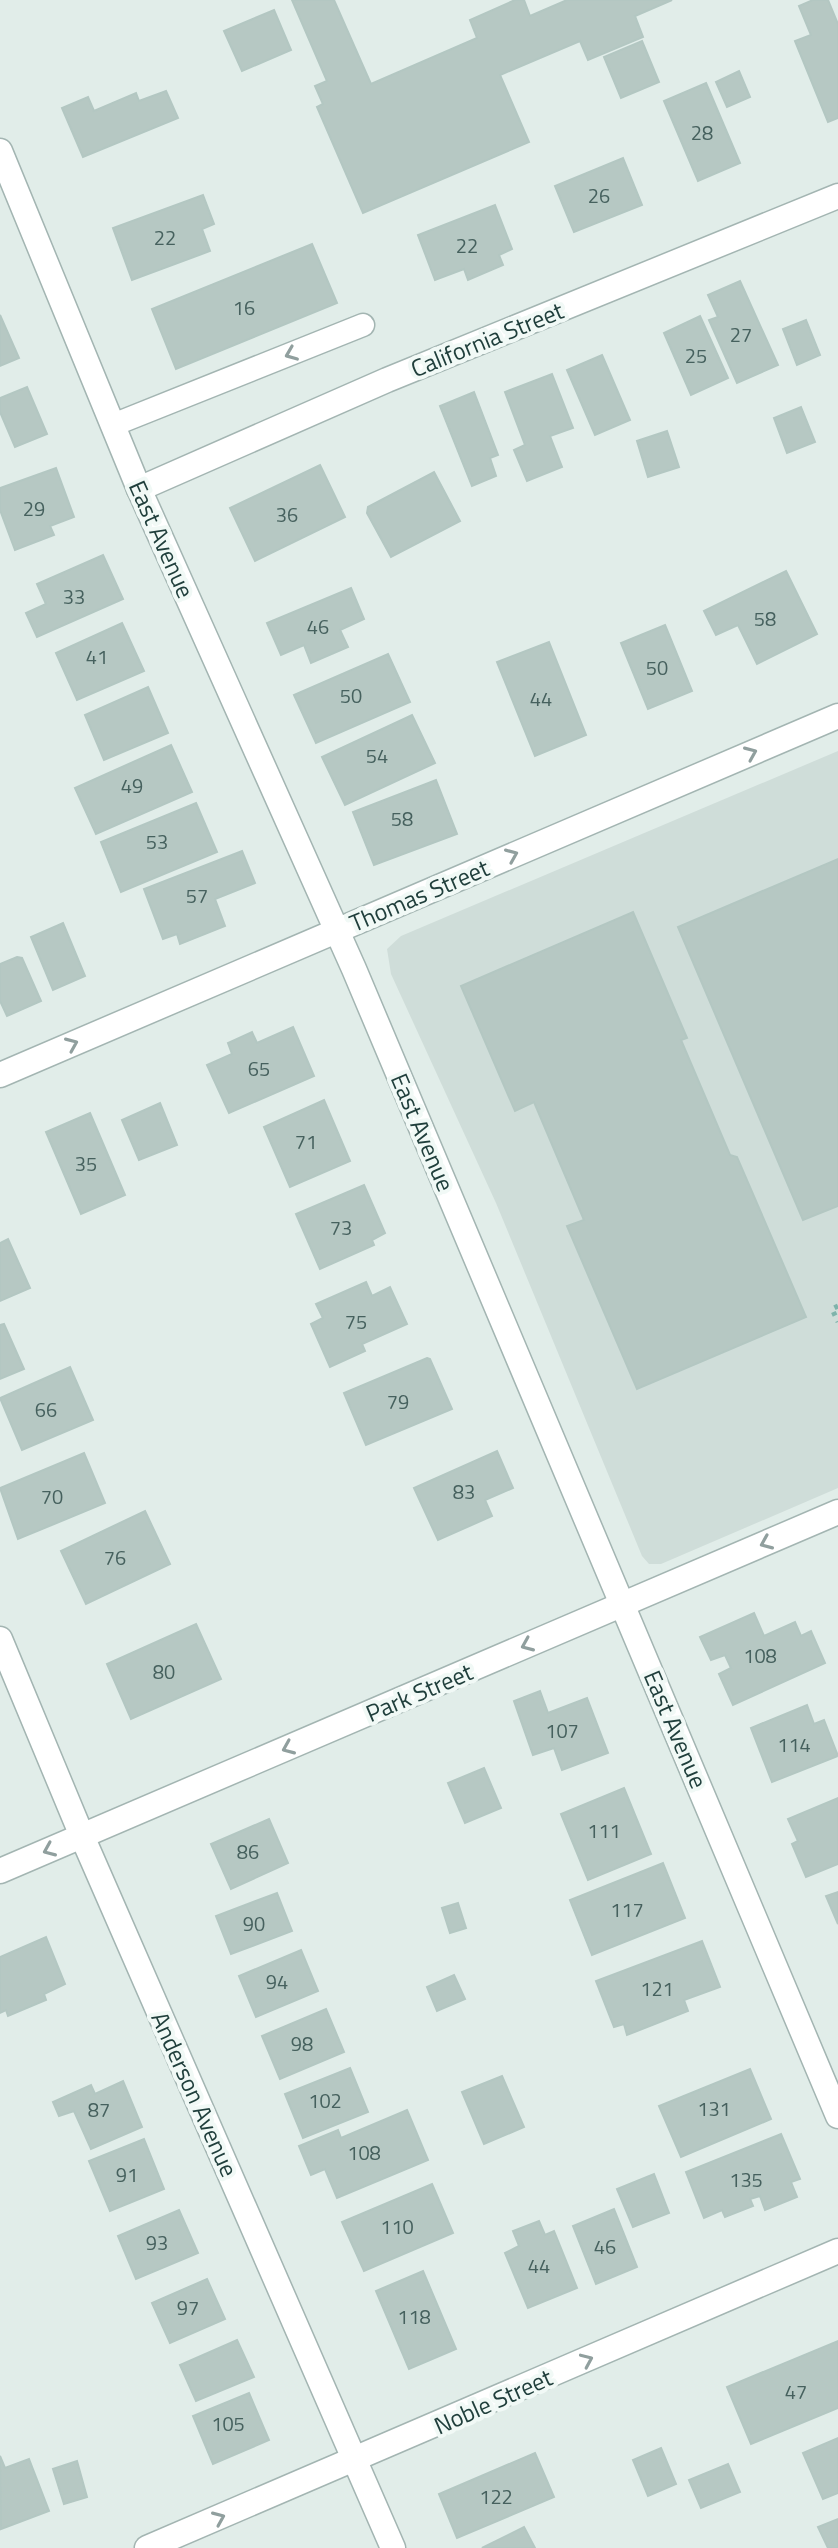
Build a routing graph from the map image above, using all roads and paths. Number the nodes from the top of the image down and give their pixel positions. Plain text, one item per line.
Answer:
1 (0, 151) edge
2 (838, 196) edge
3 (363, 325) dead end
4 (113, 425) junction
5 (139, 489) junction
6 (838, 716) edge
7 (337, 930) junction
8 (0, 1075) edge
9 (838, 1306) edge
10 (838, 1322) edge
11 (838, 1512) edge
12 (623, 1604) junction
13 (0, 1639) edge
14 (82, 1836) junction
15 (0, 1871) edge
16 (838, 2116) edge
17 (838, 2251) edge
18 (356, 2461) junction
19 (147, 2548) edge
20 (393, 2548) edge

1 - 4 street, East Avenue
2 - 5 street, California Street
3 -> 4 lane
4 - 5 street, East Avenue
5 - 7 street, East Avenue
7 -> 6 street, Thomas Street
8 -> 7 street, Thomas Street
7 - 12 street, East Avenue
9 - 10 path
11 -> 12 street, Park Street
12 -> 14 street, Park Street
12 - 16 street, East Avenue
13 - 14 street, Anderson Avenue
14 -> 15 street, Park Street
14 - 18 street, Anderson Avenue
18 -> 17 street, Noble Street
19 -> 18 street, Noble Street
18 - 20 street, Anderson Avenue

